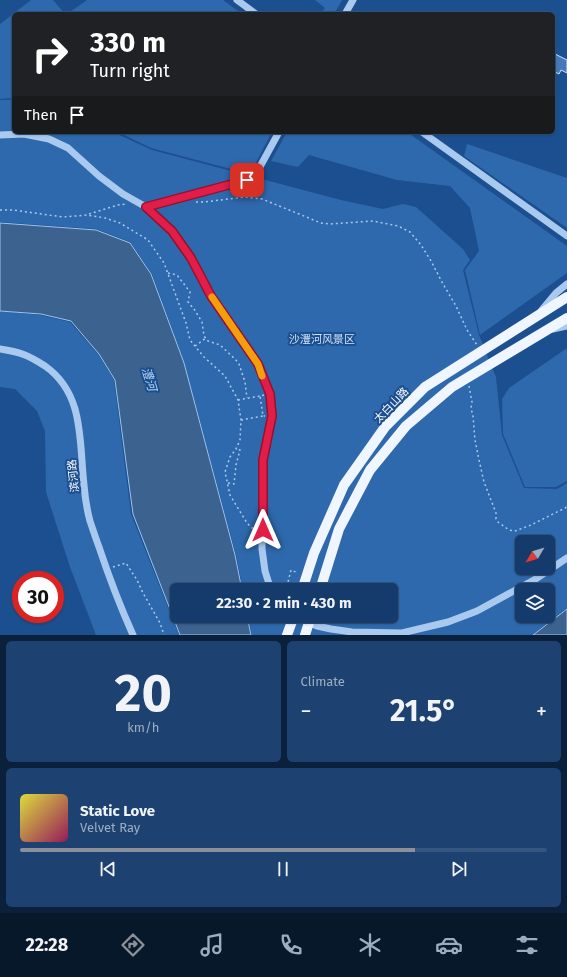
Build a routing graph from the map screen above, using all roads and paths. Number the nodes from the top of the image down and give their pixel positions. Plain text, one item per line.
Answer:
1 (237, 0) edge
2 (353, 0) edge
3 (253, 12) edge
4 (346, 12) edge
5 (278, 134) edge
6 (425, 134) edge
7 (0, 135) edge
8 (247, 180) junction
9 (245, 197) junction
10 (182, 198) junction
11 (137, 203) junction
12 (146, 207) junction
13 (0, 210) edge
14 (87, 215) junction
15 (567, 236) edge
16 (168, 273) junction
17 (567, 284) edge
18 (567, 297) edge
19 (536, 317) junction
20 (567, 318) edge
21 (567, 326) edge
22 (546, 331) junction
23 (206, 338) junction
24 (195, 346) junction
25 (0, 349) edge
26 (481, 352) junction
27 (467, 378) junction
28 (260, 396) dead end
29 (247, 398) junction
30 (238, 400) junction
31 (263, 416) dead end
32 (241, 420) junction
33 (236, 449) junction
34 (227, 483) junction
35 (567, 507) edge
36 (263, 530) junction
37 (567, 558) edge
38 (106, 570) junction
39 (291, 570) dead end
40 (269, 583) edge
41 (288, 583) edge
42 (304, 583) edge
43 (322, 583) edge
44 (291, 623) edge
45 (309, 623) edge
46 (310, 623) edge
47 (133, 635) edge
48 (164, 635) edge
49 (287, 635) edge
50 (305, 635) edge

1 - 3 street
2 - 4 street
5 - 8 street
6 - 15 street
7 - 11 street
8 - 9 path
8 - 10 street
9 - 10 path
9 - 26 path
10 - 12 street
11 - 12 street
11 - 14 path
12 - 36 street
13 - 14 path
14 - 16 path
16 - 23 path
16 - 24 path
17 - 19 street
18 - 19 main road, 太白山路
19 - 26 main road, 太白山路
20 - 22 main road
21 - 22 street
22 - 27 main road
23 - 24 path
23 - 29 path
24 - 30 path
25 - 38 street, 滨河路
26 - 42 main road, 太白山路
27 - 35 path
27 - 43 main road
28 - 29 path
29 - 30 path
30 - 32 path
31 - 32 path
32 - 33 path
33 - 34 path
33 - 34 path
34 - 36 path
36 - 40 street
37 - 46 street
38 - 47 street, 滨河路
38 - 48 path
39 - 41 path
44 - 49 main road, bridge
45 - 50 main road, bridge

